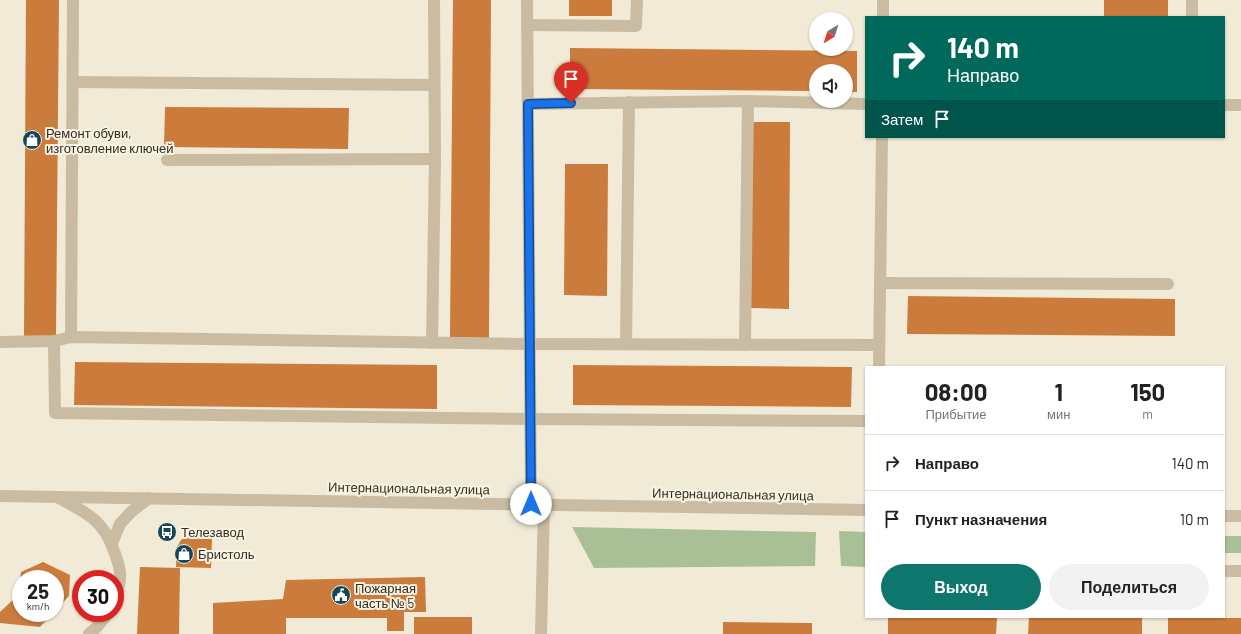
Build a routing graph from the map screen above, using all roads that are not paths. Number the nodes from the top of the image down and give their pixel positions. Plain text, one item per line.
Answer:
1 (73, 0) edge
2 (434, 0) edge
3 (527, 0) edge
4 (637, 0) edge
5 (883, 0) edge
6 (1192, 0) edge
7 (883, 16) edge
8 (1192, 16) edge
9 (527, 25) junction
10 (73, 82) junction
11 (434, 85) junction
12 (748, 101) junction
13 (629, 102) junction
14 (528, 104) junction
15 (865, 104) edge
16 (1225, 105) edge
17 (1241, 105) edge
18 (882, 138) edge
19 (435, 159) junction
20 (167, 160) dead end
21 (880, 283) junction
22 (1168, 284) dead end
23 (71, 337) junction
24 (54, 341) junction
25 (0, 342) edge
26 (432, 343) junction
27 (530, 344) junction
28 (626, 344) junction
29 (745, 345) junction
30 (879, 345) junction
31 (879, 366) edge
32 (531, 419) junction
33 (865, 421) edge
34 (0, 496) edge
35 (58, 497) junction
36 (149, 498) junction
37 (531, 504) junction
38 (544, 504) junction
39 (865, 510) edge
40 (1225, 516) edge
41 (1241, 516) edge
42 (112, 543) junction
43 (119, 570) edge
44 (1225, 571) edge
45 (1241, 571) edge
46 (101, 622) edge
47 (89, 634) edge
48 (541, 634) edge

1 - 10 street
2 - 11 street
3 - 9 street
4 - 9 street
5 - 7 street
6 - 8 street
9 - 14 street
10 - 11 street
10 - 23 street
11 - 19 street
12 - 13 street
12 - 15 street
12 - 29 street
13 - 14 street
13 - 28 street
14 - 27 street
16 - 17 street
18 - 21 street
19 - 20 street
19 - 26 street
21 - 22 street
21 - 30 street
23 - 24 street
23 - 26 street
24 - 25 street
24 - 32 street
26 - 27 street
27 - 28 street
27 - 32 street
28 - 29 street
29 - 30 street
30 - 31 street
32 - 33 street
32 - 37 street
34 - 35 street, Интернациональная улица
35 - 36 street, Интернациональная улица
35 - 42 street
36 - 37 street, Интернациональная улица
36 - 42 street
37 - 38 street, Интернациональная улица
38 - 39 street, Интернациональная улица
38 - 48 street
40 - 41 street
42 - 43 street
44 - 45 street
46 - 47 street

